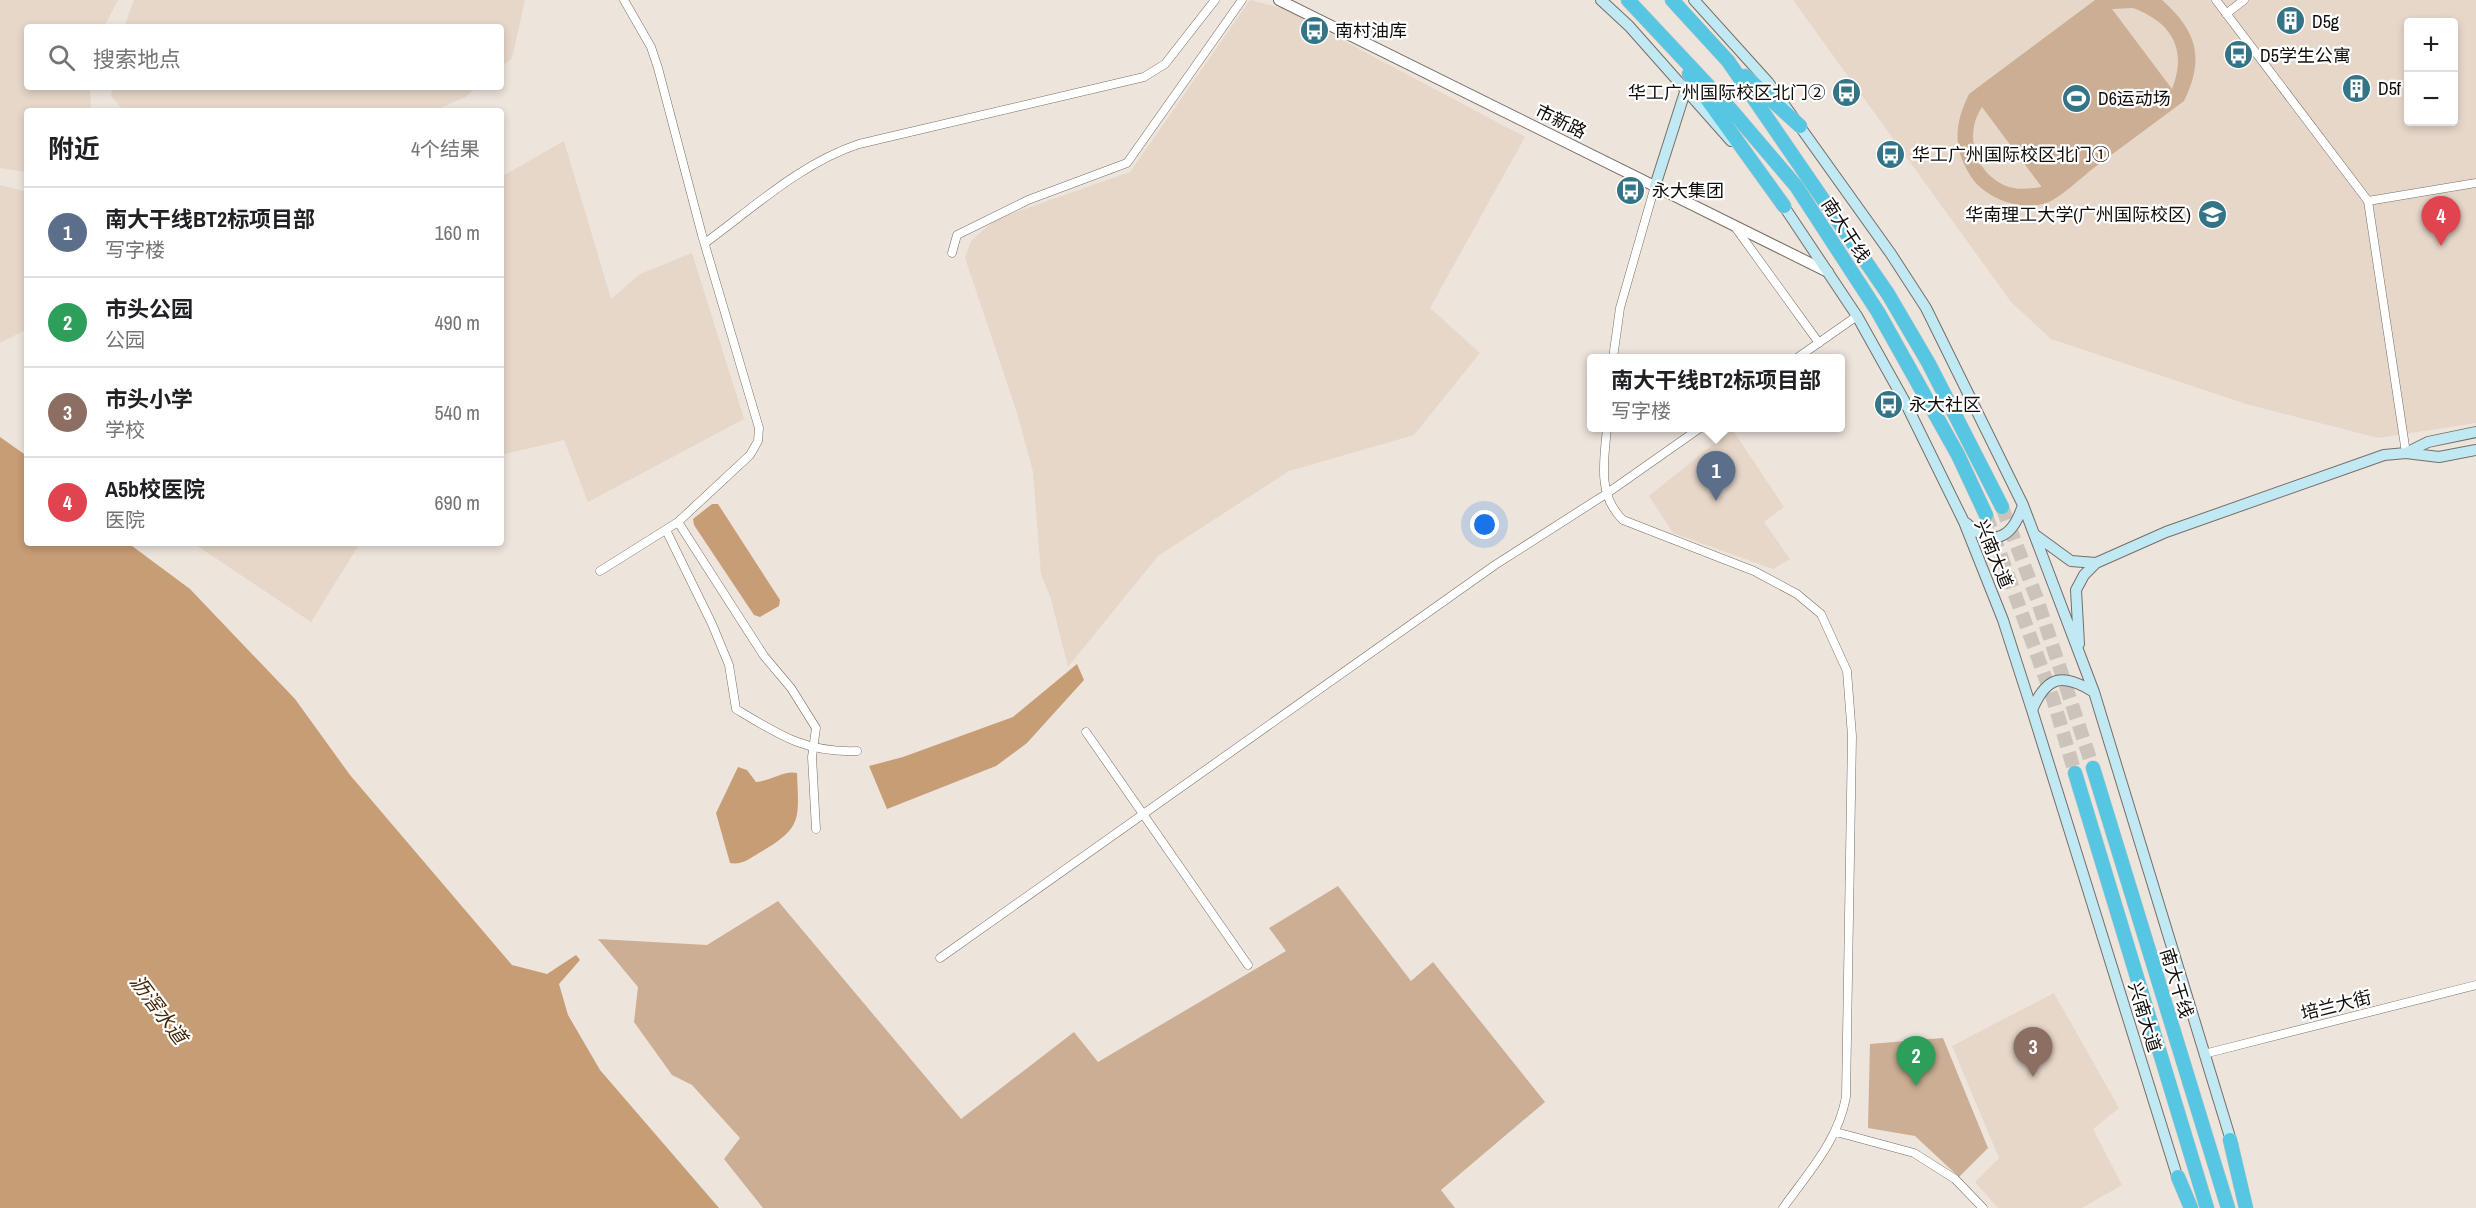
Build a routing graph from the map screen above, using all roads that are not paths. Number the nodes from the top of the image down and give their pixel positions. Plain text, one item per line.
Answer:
1 (624, 0) edge
2 (1215, 0) edge
3 (1242, 0) edge
4 (1279, 0) edge
5 (1601, 0) edge
6 (1628, 0) edge
7 (1672, 0) edge
8 (1694, 0) edge
9 (2216, 0) edge
10 (2244, 0) edge
11 (2226, 14) junction
12 (1652, 24) junction
13 (1728, 61) junction
14 (1685, 92) junction
15 (1800, 126) junction
16 (2476, 183) edge
17 (1655, 186) junction
18 (2368, 201) junction
19 (1784, 206) junction
20 (1735, 225) junction
21 (705, 243) junction
22 (952, 253) dead end
23 (1828, 272) junction
24 (1857, 316) junction
25 (1819, 343) junction
26 (1614, 354) edge
27 (1803, 354) edge
28 (1607, 432) edge
29 (1694, 432) edge
30 (2476, 432) edge
31 (2476, 450) edge
32 (2406, 453) junction
33 (1606, 494) junction
34 (2023, 505) junction
35 (2002, 507) tunnel mouth
36 (1986, 515) tunnel mouth
37 (678, 522) junction
38 (1964, 522) junction
39 (666, 530) junction
40 (2034, 534) junction
41 (2096, 563) junction
42 (600, 571) dead end
43 (2079, 654) junction
44 (2094, 692) junction
45 (2032, 710) junction
46 (1086, 732) dead end
47 (814, 747) junction
48 (857, 751) dead end
49 (2093, 768) tunnel mouth
50 (2075, 773) tunnel mouth
51 (1144, 813) junction
52 (816, 830) dead end
53 (940, 958) dead end
54 (1248, 965) dead end
55 (2474, 986) edge
56 (2476, 996) edge
57 (2204, 1054) junction
58 (1836, 1132) junction
59 (2230, 1140) junction
60 (2178, 1177) joint
61 (1783, 1208) edge
62 (1983, 1208) edge
63 (2189, 1208) edge
64 (2207, 1208) edge
65 (2228, 1208) edge
66 (2246, 1208) edge
67 (2251, 1208) edge

1 - 21 street
2 - 21 street
3 - 22 street
4 - 17 street, 市新路
5 - 14 main road, 兴南大道
6 - 12 highway, 南大干线
7 - 13 highway, 南大干线
8 - 15 main road
9 - 11 street
10 - 11 street
11 - 18 street
12 - 19 highway
12 - 36 highway, 南大干线
13 - 15 highway
13 - 35 highway, 南大干线
14 - 17 main road
14 - 19 main road, 兴南大道
15 - 34 main road
16 - 18 street
17 - 20 street, 市新路
17 - 26 street
18 - 32 street
19 - 23 main road, 兴南大道
20 - 23 street, 市新路
20 - 25 street
21 - 37 street
23 - 24 main road, 兴南大道
24 - 25 street
24 - 38 main road, 兴南大道
25 - 27 street
28 - 33 street
29 - 33 street
30 - 32 main road
31 - 32 main road
32 - 41 main road
33 - 51 street
33 - 58 street
34 - 38 main road
34 - 40 main road
37 - 39 street
37 - 47 street
38 - 45 main road, 兴南大道
39 - 42 street
39 - 47 street
40 - 41 main road
40 - 43 main road
41 - 43 main road
43 - 44 main road
44 - 45 main road
44 - 57 main road
45 - 60 main road, 兴南大道
46 - 51 street
47 - 48 street
47 - 52 street
49 - 65 highway, 南大干线
50 - 64 highway, 南大干线
51 - 53 street
51 - 54 street
55 - 56 street
55 - 57 street, 培兰大街
57 - 59 main road
58 - 61 street
58 - 62 street
59 - 66 highway
59 - 67 main road
60 - 63 highway

